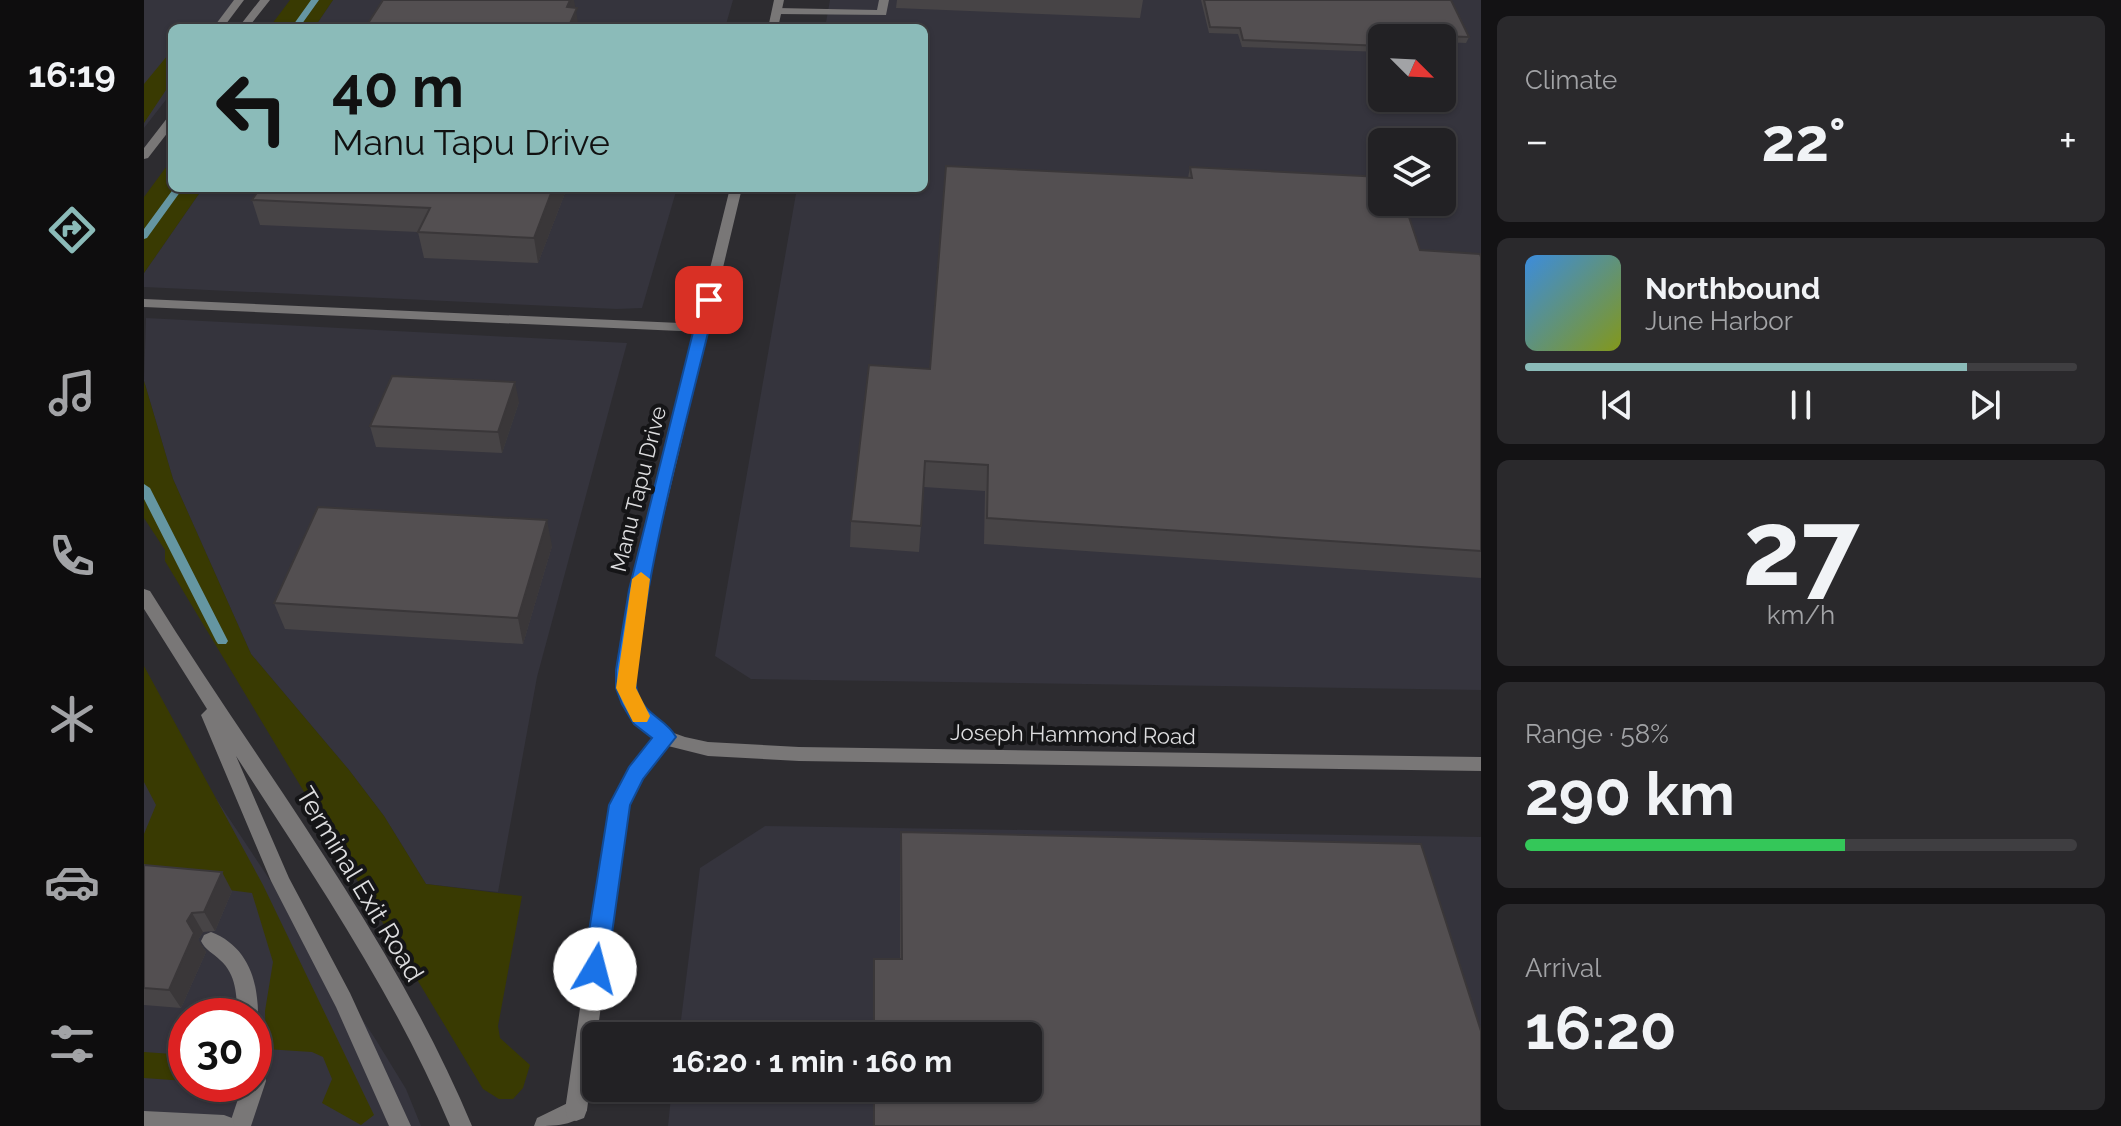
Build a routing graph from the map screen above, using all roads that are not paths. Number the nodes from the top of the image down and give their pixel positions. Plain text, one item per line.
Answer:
1 (239, 0) edge
2 (265, 0) edge
3 (884, 0) edge
4 (778, 6) edge
5 (221, 24) edge
6 (246, 24) edge
7 (168, 124) edge
8 (144, 156) edge
9 (735, 192) edge
10 (144, 303) edge
11 (702, 328) junction
12 (144, 595) edge
13 (195, 680) junction
14 (665, 737) junction
15 (1481, 764) edge
16 (211, 941) dead end
17 (246, 998) edge
18 (248, 1102) edge
19 (144, 1122) edge
20 (207, 1126) edge
21 (224, 1126) edge
22 (240, 1126) edge
23 (400, 1126) edge
24 (461, 1126) edge
25 (545, 1126) edge

1 - 5 street
2 - 6 street
3 - 4 street
7 - 8 street
9 - 11 street, Manu Tapu Drive
10 - 11 street
11 - 14 street, Manu Tapu Drive
12 - 13 street, Terminal Exit Road
13 - 23 street, Terminal Exit Road
13 - 24 street, Terminal Exit Road
14 - 15 street, Joseph Hammond Road
14 - 25 street
16 - 17 street
18 - 22 street
19 - 20 street
20 - 21 street

